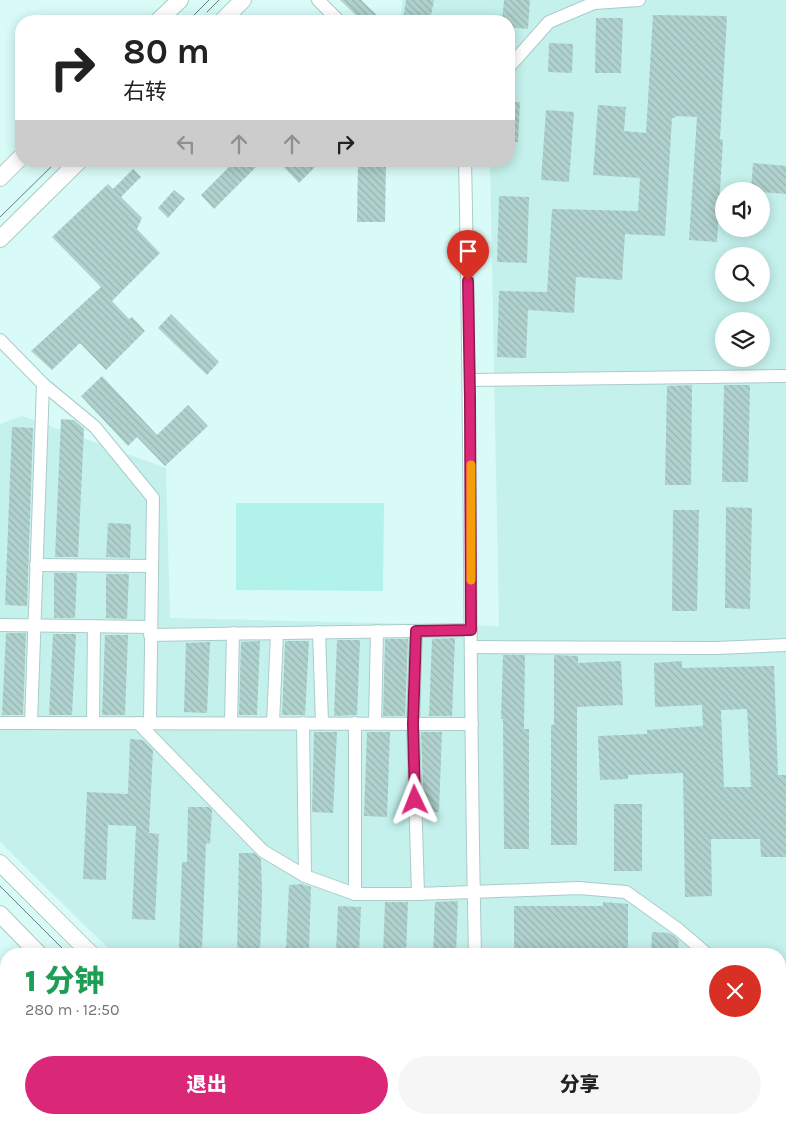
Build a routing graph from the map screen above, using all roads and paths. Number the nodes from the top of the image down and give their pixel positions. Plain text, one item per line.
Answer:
1 (180, 0) edge
2 (243, 0) edge
3 (318, 0) edge
4 (639, 0) edge
5 (164, 15) edge
6 (228, 15) edge
7 (332, 15) edge
8 (515, 60) edge
9 (15, 163) edge
10 (73, 167) edge
11 (465, 167) edge
12 (0, 178) edge
13 (0, 239) edge
14 (0, 340) edge
15 (786, 376) edge
16 (470, 380) junction
17 (43, 384) junction
18 (36, 565) junction
19 (152, 566) junction
20 (0, 625) edge
21 (34, 626) junction
22 (94, 626) junction
23 (471, 630) junction
24 (150, 631) junction
25 (416, 631) junction
26 (319, 632) junction
27 (377, 632) junction
28 (233, 633) junction
29 (277, 633) junction
30 (786, 645) edge
31 (471, 646) junction
32 (0, 723) edge
33 (30, 723) junction
34 (93, 723) junction
35 (144, 723) junction
36 (231, 723) junction
37 (273, 723) junction
38 (303, 723) junction
39 (322, 723) junction
40 (355, 723) junction
41 (375, 724) junction
42 (413, 724) junction
43 (472, 724) junction
44 (0, 863) edge
45 (305, 876) junction
46 (474, 893) junction
47 (356, 894) junction
48 (418, 894) junction
49 (0, 914) edge
50 (33, 948) edge
51 (85, 948) edge
52 (475, 948) edge
53 (700, 948) edge

1 - 5 main road
2 - 6 main road
3 - 7 street
4 - 8 street
9 - 12 main road
10 - 13 main road
11 - 16 street
14 - 17 street
15 - 16 street
16 - 23 street
17 - 18 street
17 - 19 street
18 - 19 street
18 - 21 street
19 - 24 street
20 - 21 street
21 - 22 street
21 - 33 street
22 - 24 street
22 - 34 street
23 - 25 street
23 - 31 street
24 - 28 street
24 - 35 street
25 - 27 street
25 - 42 street
26 - 27 street
26 - 29 street
26 - 39 street
27 - 41 street
28 - 29 street
28 - 36 street
29 - 37 street
30 - 31 street
31 - 43 street
32 - 33 street
33 - 34 street
34 - 35 street
35 - 36 street
35 - 45 street
36 - 37 street
37 - 38 street
38 - 39 street
38 - 45 street
39 - 40 street
40 - 41 street
40 - 47 street
41 - 42 street
42 - 43 street
42 - 48 street
43 - 46 street
44 - 51 main road
45 - 47 street
46 - 48 street
46 - 52 street
46 - 53 street
47 - 48 street
49 - 50 main road

